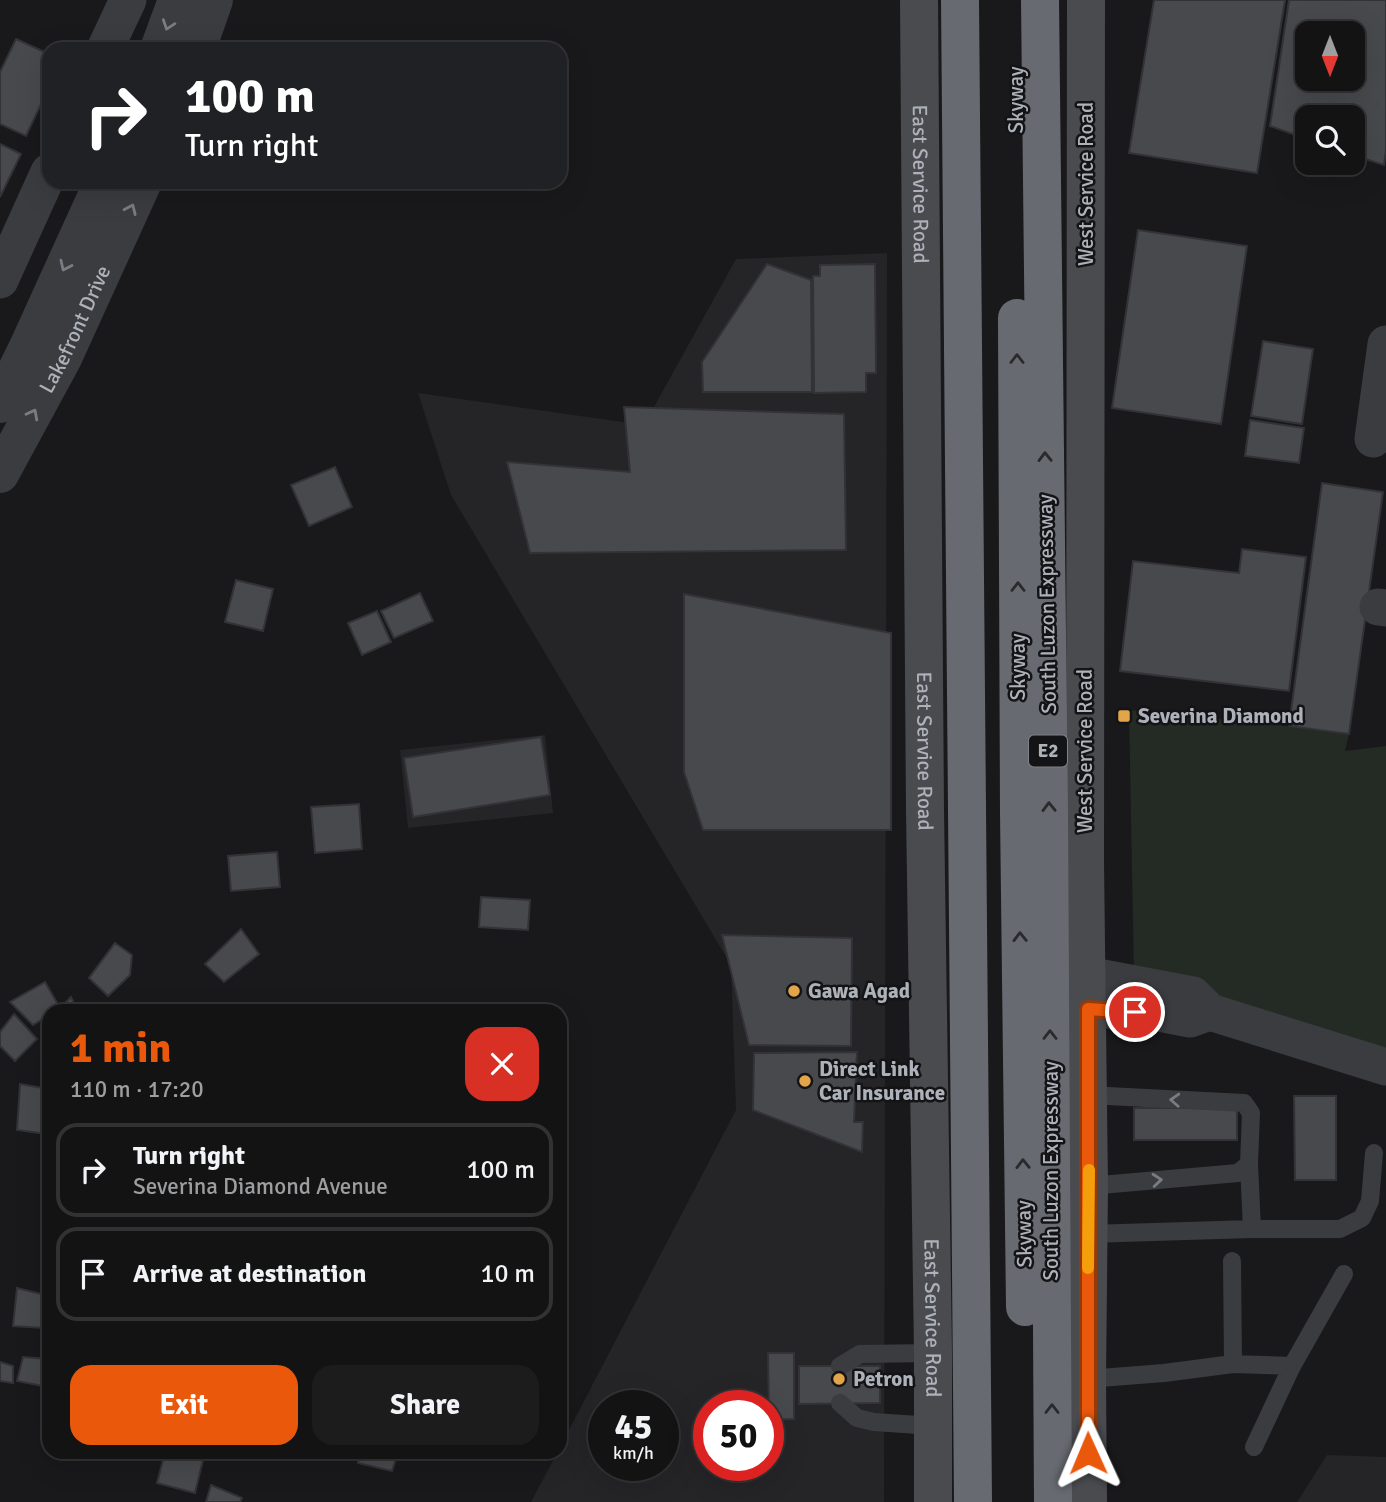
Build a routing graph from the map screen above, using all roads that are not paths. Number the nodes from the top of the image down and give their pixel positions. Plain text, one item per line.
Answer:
1 (128, 0) edge
2 (177, 0) edge
3 (214, 0) edge
4 (919, 0) edge
5 (960, 0) edge
6 (979, 0) edge
7 (1015, 0) edge
8 (1040, 0) edge
9 (1086, 0) edge
10 (108, 42) edge
11 (162, 42) edge
12 (199, 42) edge
13 (42, 187) edge
14 (100, 189) edge
15 (140, 189) edge
16 (0, 279) edge
17 (1386, 344) edge
18 (0, 404) edge
19 (1373, 439) dead end
20 (0, 474) edge
21 (1088, 992) junction
22 (1386, 1067) edge
23 (1088, 1095) junction
24 (1374, 1153) dead end
25 (1249, 1164) junction
26 (1089, 1186) junction
27 (1252, 1229) junction
28 (1088, 1234) junction
29 (1232, 1261) dead end
30 (1345, 1274) dead end
31 (933, 1353) junction
32 (1233, 1364) junction
33 (840, 1366) dead end
34 (1292, 1366) junction
35 (1087, 1379) junction
36 (840, 1404) dead end
37 (933, 1426) junction
38 (1254, 1447) dead end
39 (933, 1502) edge
40 (972, 1502) edge
41 (991, 1502) edge
42 (1028, 1502) edge
43 (1053, 1502) edge
44 (1088, 1502) edge

1 - 10 street
2 -> 11 street
3 - 12 street
4 - 31 main road, East Service Road
5 - 40 highway
6 - 41 highway, Skyway
42 -> 7 highway, Skyway / E2
43 -> 8 highway, South Luzon Expressway / E2
9 - 21 main road, West Service Road
13 - 16 street
14 -> 18 street, Lakefront Drive
20 -> 15 street, Lakefront Drive
17 - 19 street
21 - 22 street
21 - 23 main road, West Service Road
25 -> 23 lane
23 - 26 main road, West Service Road
24 - 27 lane
26 -> 25 lane
25 - 27 lane
26 - 28 main road, West Service Road
27 - 28 lane
28 - 35 main road, West Service Road
29 - 32 lane
30 - 34 lane
31 - 33 lane
31 - 37 main road, East Service Road
32 - 34 lane
32 - 35 lane
34 - 38 lane
35 - 44 main road, West Service Road
36 - 37 lane
37 - 39 main road, East Service Road

